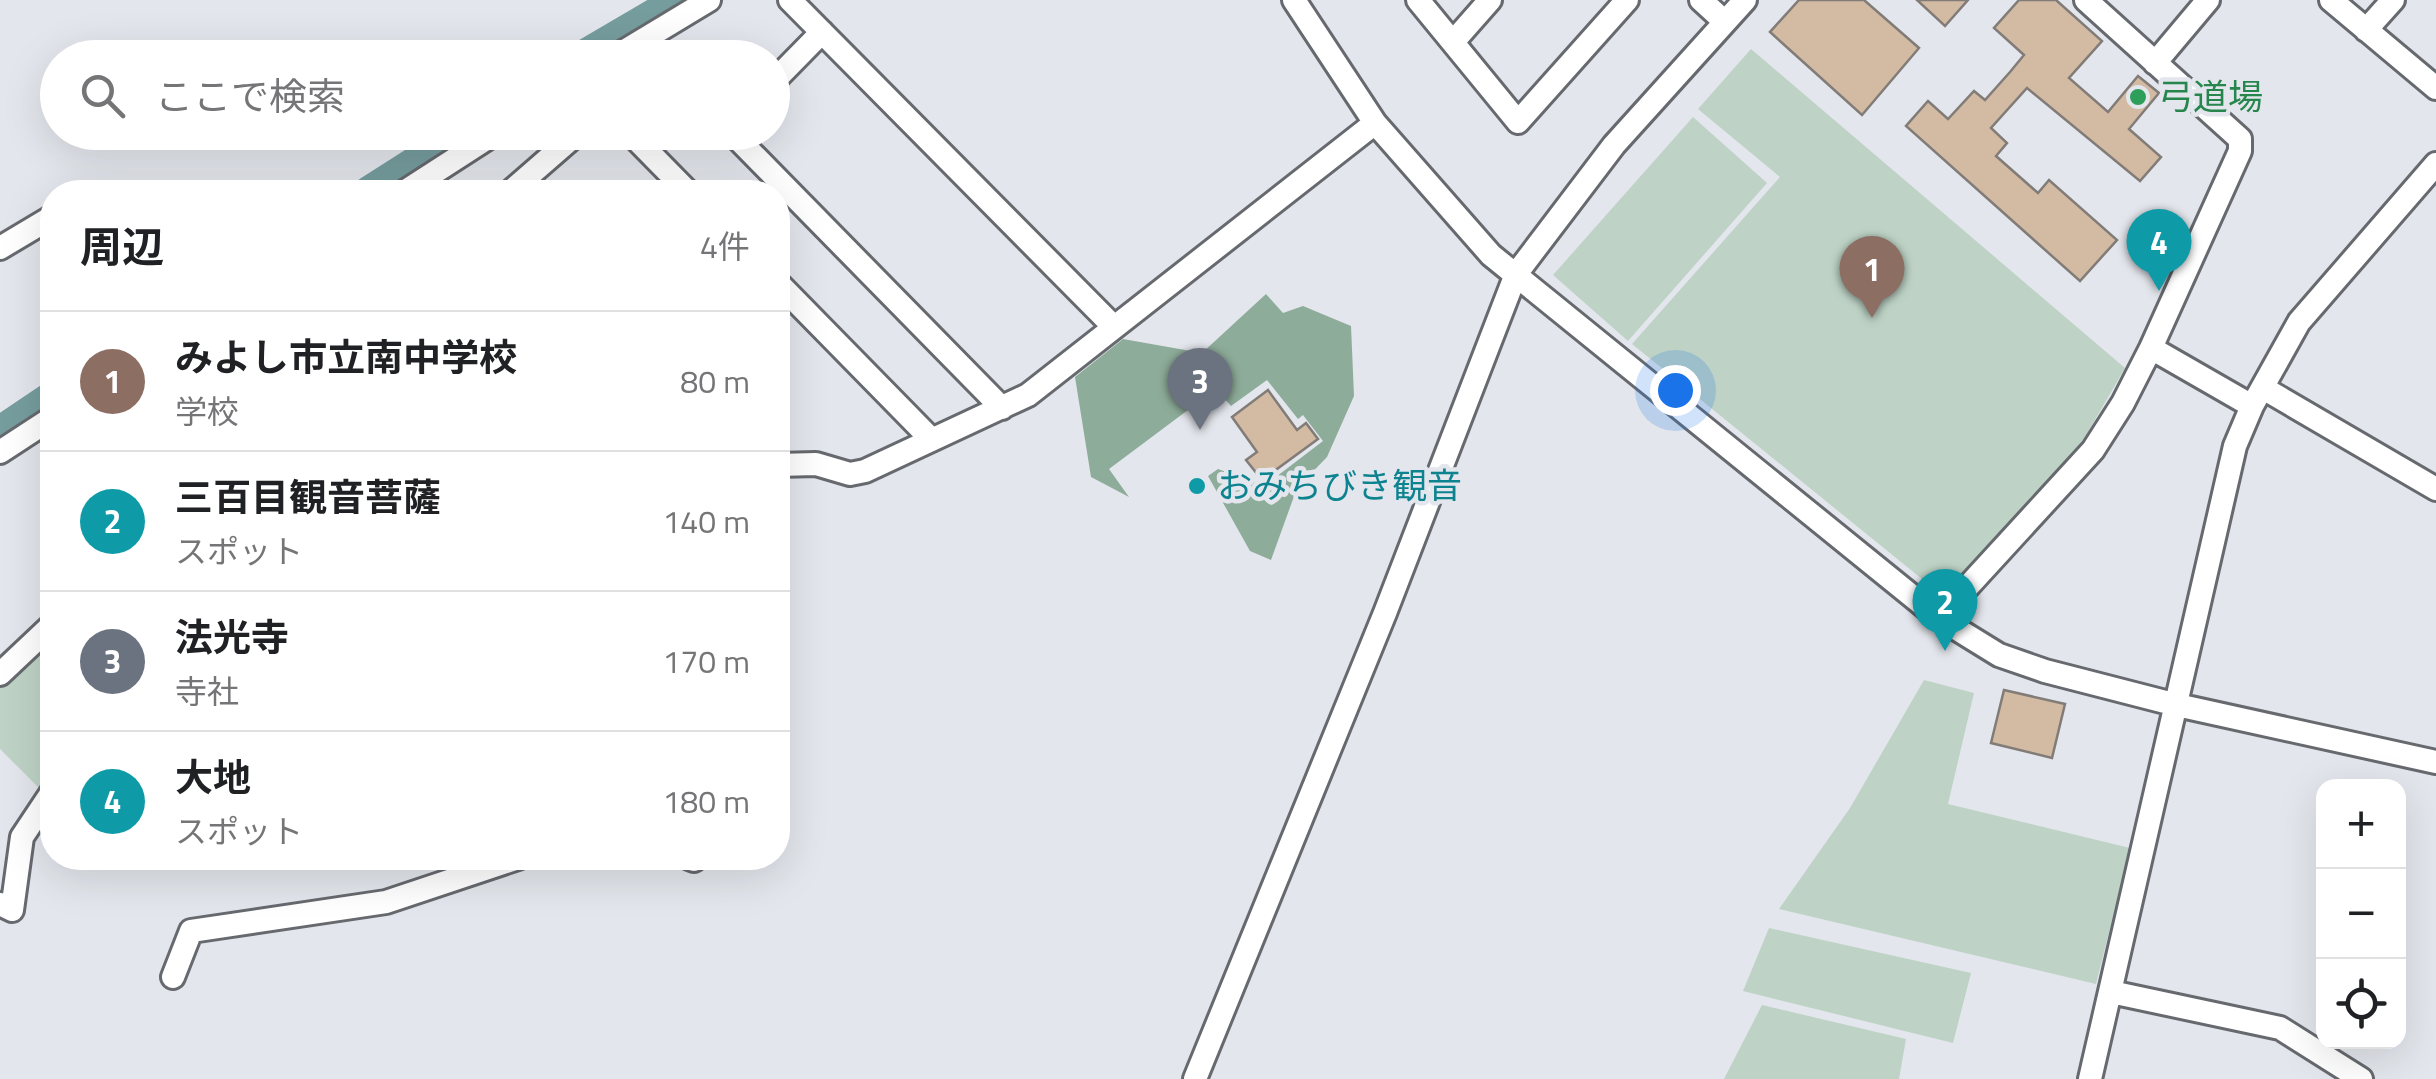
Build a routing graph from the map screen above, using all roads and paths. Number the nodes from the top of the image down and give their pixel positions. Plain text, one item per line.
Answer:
1 (709, 0) edge
2 (790, 0) edge
3 (1294, 0) edge
4 (1418, 0) edge
5 (1490, 0) edge
6 (1627, 0) edge
7 (1701, 0) edge
8 (1745, 0) edge
9 (2086, 0) edge
10 (2208, 0) edge
11 (2331, 0) edge
12 (2392, 0) edge
13 (1726, 22) junction
14 (2366, 30) junction
15 (822, 32) junction
16 (646, 40) edge
17 (1453, 42) junction
18 (2155, 63) junction
19 (790, 65) edge
20 (2436, 88) edge
21 (1375, 123) junction
22 (469, 150) edge
23 (559, 150) edge
24 (647, 150) edge
25 (750, 150) edge
26 (2436, 164) edge
27 (423, 180) edge
28 (524, 180) edge
29 (676, 180) edge
30 (779, 180) edge
31 (790, 191) edge
32 (40, 223) edge
33 (0, 248) edge
34 (1516, 274) junction
35 (790, 295) edge
36 (1113, 326) junction
37 (2151, 348) junction
38 (2258, 397) junction
39 (1002, 408) junction
40 (40, 426) edge
41 (930, 439) junction
42 (0, 452) edge
43 (790, 465) edge
44 (2436, 490) edge
45 (1939, 618) junction
46 (40, 646) edge
47 (0, 674) edge
48 (2177, 706) junction
49 (2436, 762) edge
50 (40, 810) edge
51 (482, 870) edge
52 (0, 904) edge
53 (173, 977) dead end
54 (2111, 992) junction
55 (1195, 1079) edge
56 (2090, 1079) edge
57 (2361, 1079) edge

1 - 16 street
2 - 15 street
3 - 21 street
4 - 17 street
5 - 17 street
6 - 17 street
7 - 13 street
8 - 13 street
9 - 18 street
10 - 18 street
11 - 14 street
12 - 14 street
13 - 34 street
14 - 20 street
15 - 19 street
15 - 36 street
18 - 37 street
21 - 34 street
21 - 36 street
22 - 27 street
23 - 28 street
24 - 29 street
25 - 30 street
26 - 38 street
31 - 39 street
32 - 33 street
34 - 45 street
34 - 55 street
35 - 41 street
36 - 39 street
37 - 38 street
37 - 45 street
38 - 44 street
38 - 48 street
39 - 41 street
40 - 42 street
41 - 43 street
45 - 48 street
46 - 47 street
48 - 49 street
48 - 54 street
50 - 52 street
51 - 53 street
54 - 56 street
54 - 57 street

